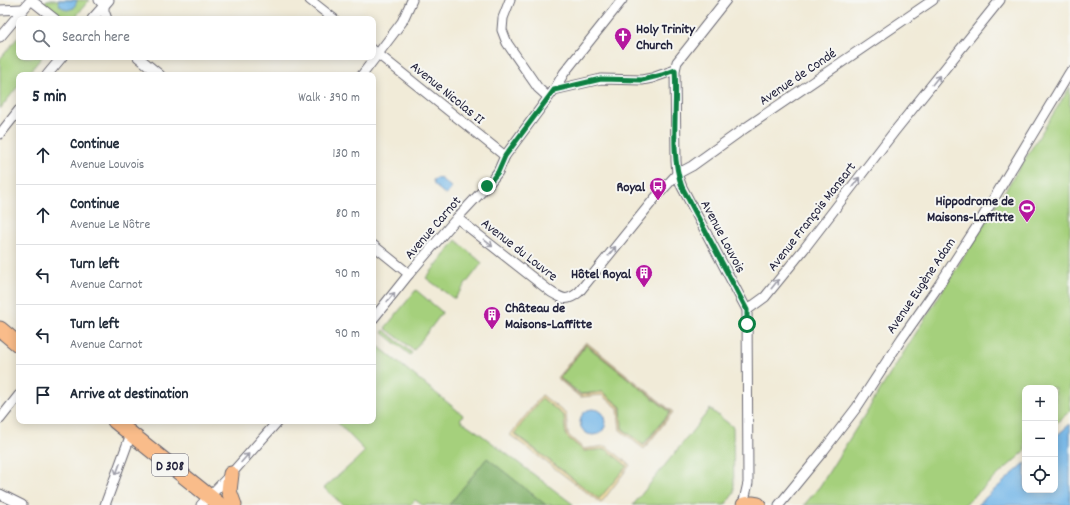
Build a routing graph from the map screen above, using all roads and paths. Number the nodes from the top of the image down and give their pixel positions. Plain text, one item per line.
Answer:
1 (31, 0) edge
2 (310, 0) edge
3 (412, 0) edge
4 (510, 0) edge
5 (622, 0) edge
6 (726, 0) edge
7 (933, 0) edge
8 (1000, 0) edge
9 (104, 2) edge
10 (22, 9) junction
11 (0, 10) edge
12 (16, 16) edge
13 (51, 16) edge
14 (94, 16) edge
15 (106, 16) edge
16 (330, 16) edge
17 (16, 17) edge
18 (0, 37) edge
19 (376, 51) edge
20 (376, 53) edge
21 (60, 60) edge
22 (142, 60) edge
23 (370, 60) edge
24 (675, 70) junction
25 (50, 72) edge
26 (156, 72) edge
27 (364, 72) edge
28 (1070, 72) edge
29 (551, 93) junction
30 (16, 114) edge
31 (0, 134) edge
32 (505, 156) junction
33 (677, 174) junction
34 (458, 218) junction
35 (376, 247) edge
36 (409, 274) junction
37 (566, 299) joint
38 (747, 310) junction
39 (376, 315) edge
40 (0, 330) edge
41 (16, 343) edge
42 (16, 400) edge
43 (0, 419) edge
44 (119, 424) edge
45 (275, 424) edge
46 (131, 434) junction
47 (231, 474) junction
48 (748, 483) junction
49 (0, 494) edge
50 (210, 502) edge
51 (22, 505) edge
52 (105, 505) edge
53 (234, 505) edge
54 (744, 505) edge
55 (757, 505) edge
56 (778, 505) edge

1 - 10 street
1 - 13 street
2 - 16 street
3 - 19 street
4 - 29 street
5 - 29 street, Avenue Carnot
6 - 24 street
7 - 33 street, Avenue de Condé
38 -> 8 street, Avenue François Mansart
9 - 14 street
9 - 15 street
10 - 11 street
10 - 12 street
17 - 18 street
20 - 32 street, Avenue Nicolas II
21 - 25 street
22 - 26 street
23 - 27 street
24 - 29 street
24 - 33 street, Avenue Louvois
28 - 56 street, Avenue Eugène Adam
29 - 32 street, Avenue Carnot
30 - 31 street
32 - 34 street, Avenue Carnot
37 -> 33 street, Avenue de Condé
33 - 38 street, Avenue Louvois
34 - 36 street, Avenue Carnot
34 -> 37 street, Avenue du Louvre
35 - 36 street
39 -> 36 street, Avenue Carnot
38 - 48 street
40 - 41 main road
42 - 43 street
44 - 46 main road, D 308
47 -> 45 street
46 - 50 main road, D 308
46 -> 52 street
47 - 50 street
47 - 53 main road
48 - 54 street
48 - 55 street
49 - 51 street
54 - 55 main road

